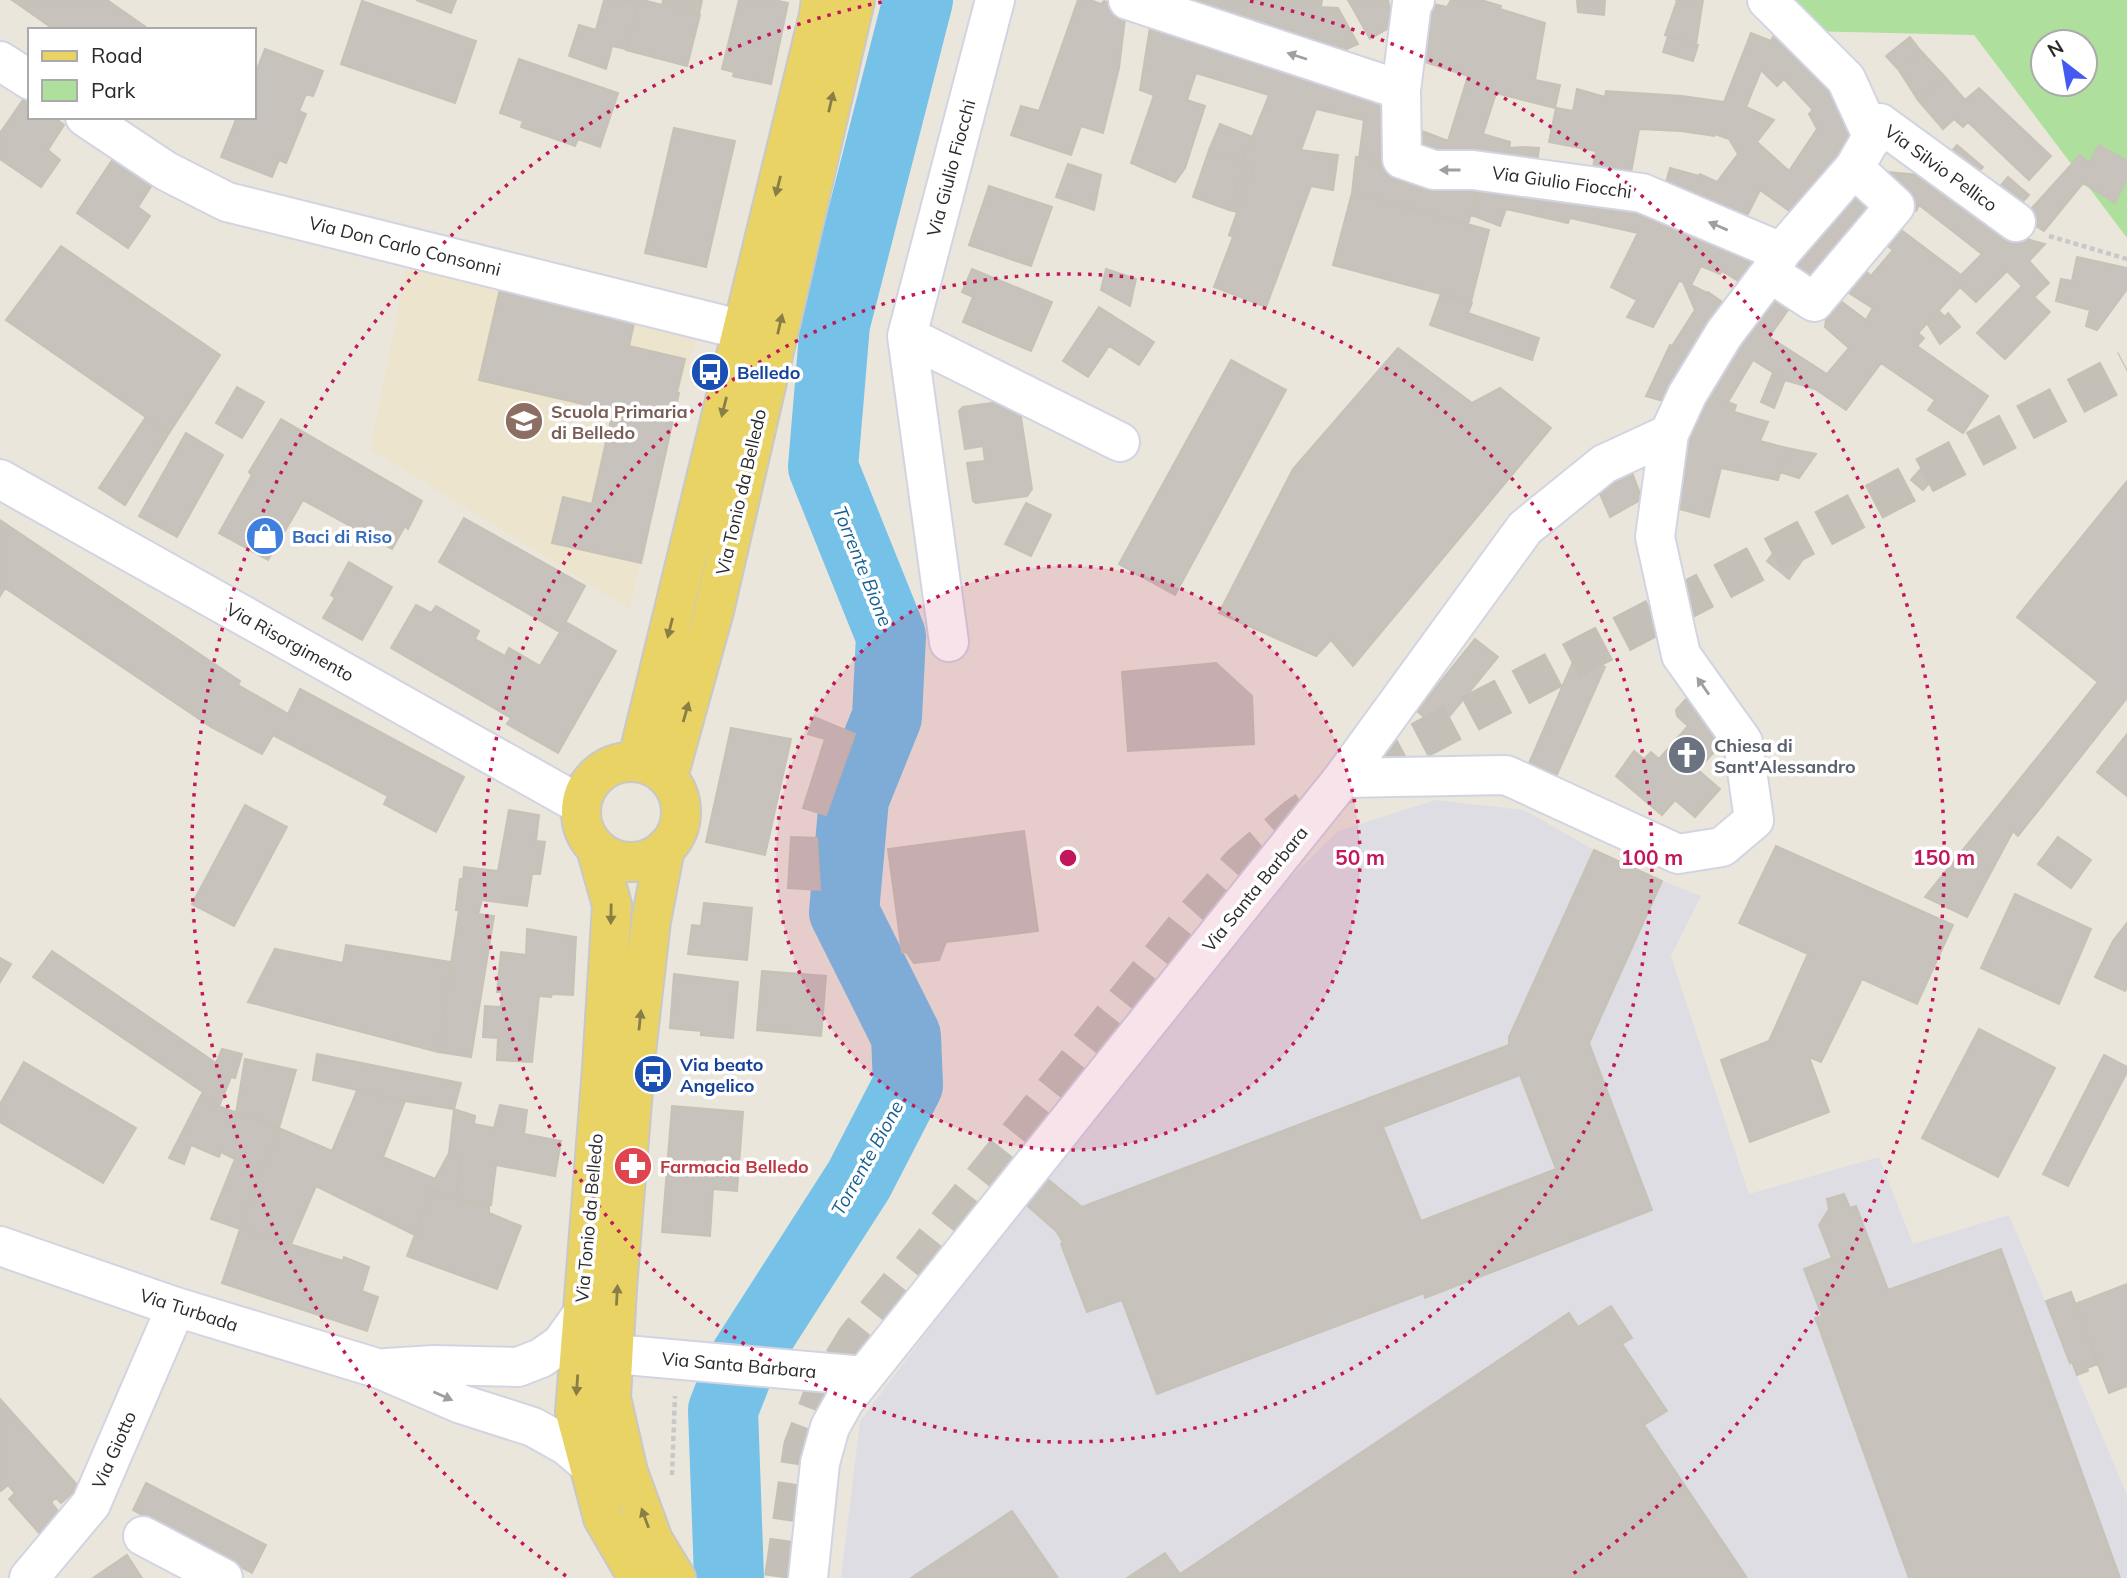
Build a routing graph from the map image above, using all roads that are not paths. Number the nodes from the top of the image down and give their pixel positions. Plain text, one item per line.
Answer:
1 (821, 0) edge
2 (855, 0) edge
3 (995, 0) edge
4 (1128, 0) edge
5 (1415, 0) edge
6 (1767, 0) edge
7 (0, 61) edge
8 (28, 79) edge
9 (1401, 90) junction
10 (88, 119) edge
11 (1864, 153) junction
12 (2016, 222) road end
13 (1775, 263) junction
14 (743, 330) junction
15 (908, 336) junction
16 (1669, 434) junction
17 (1120, 442) dead end
18 (0, 479) edge
19 (949, 642) dead end
20 (652, 770) junction
21 (1343, 778) junction
22 (581, 805) junction
23 (596, 848) junction
24 (665, 848) junction
25 (0, 1246) edge
26 (176, 1307) junction
27 (581, 1316) junction
28 (614, 1354) junction
29 (380, 1369) junction
30 (864, 1376) junction
31 (588, 1464) junction
32 (143, 1536) dead end
33 (615, 1540) junction
34 (29, 1578) edge
35 (223, 1578) edge
36 (616, 1578) edge
37 (638, 1578) edge
38 (676, 1578) edge
39 (808, 1578) edge

1 -> 14 main road, Via Tonio da Belledo
20 -> 2 main road, Via Tonio da Belledo
3 - 15 street, Via Giulio Fiocchi
9 -> 4 street
5 - 9 street, Via Giulio Fiocchi
6 - 11 street, Via Silvio Pellico
7 - 8 street
13 -> 9 street, Via Giulio Fiocchi
10 - 14 street, Via Don Carlo Consonni
11 - 12 street, Via Silvio Pellico
11 - 13 street
11 - 13 street, Via Silvio Pellico
13 - 16 street
14 -> 20 main road, Via Tonio da Belledo
15 - 17 street
15 - 19 street, Via Giulio Fiocchi
16 - 21 street, Via Santa Barbara
21 -> 16 street
18 - 22 street, Via Risorgimento
20 - 22 main road
20 - 24 main road
21 - 30 street, Via Santa Barbara
22 - 23 main road
23 - 24 main road
23 -> 27 main road, Via Tonio da Belledo
28 -> 24 main road, Via Tonio da Belledo
25 - 26 street, Via Turbada
26 - 29 street, Via Turbada
26 - 34 street, Via Giotto
27 - 29 street, Via Turbada
27 -> 31 main road, Via Tonio da Belledo
28 - 30 street, Via Santa Barbara
38 -> 28 main road, Via Tonio da Belledo
29 -> 31 street, Via Turbada
30 - 39 street, Via Santa Barbara
31 - 33 main road, Via Tonio da Belledo
32 - 35 street
33 - 36 street
33 - 37 main road, Via Tonio da Belledo

